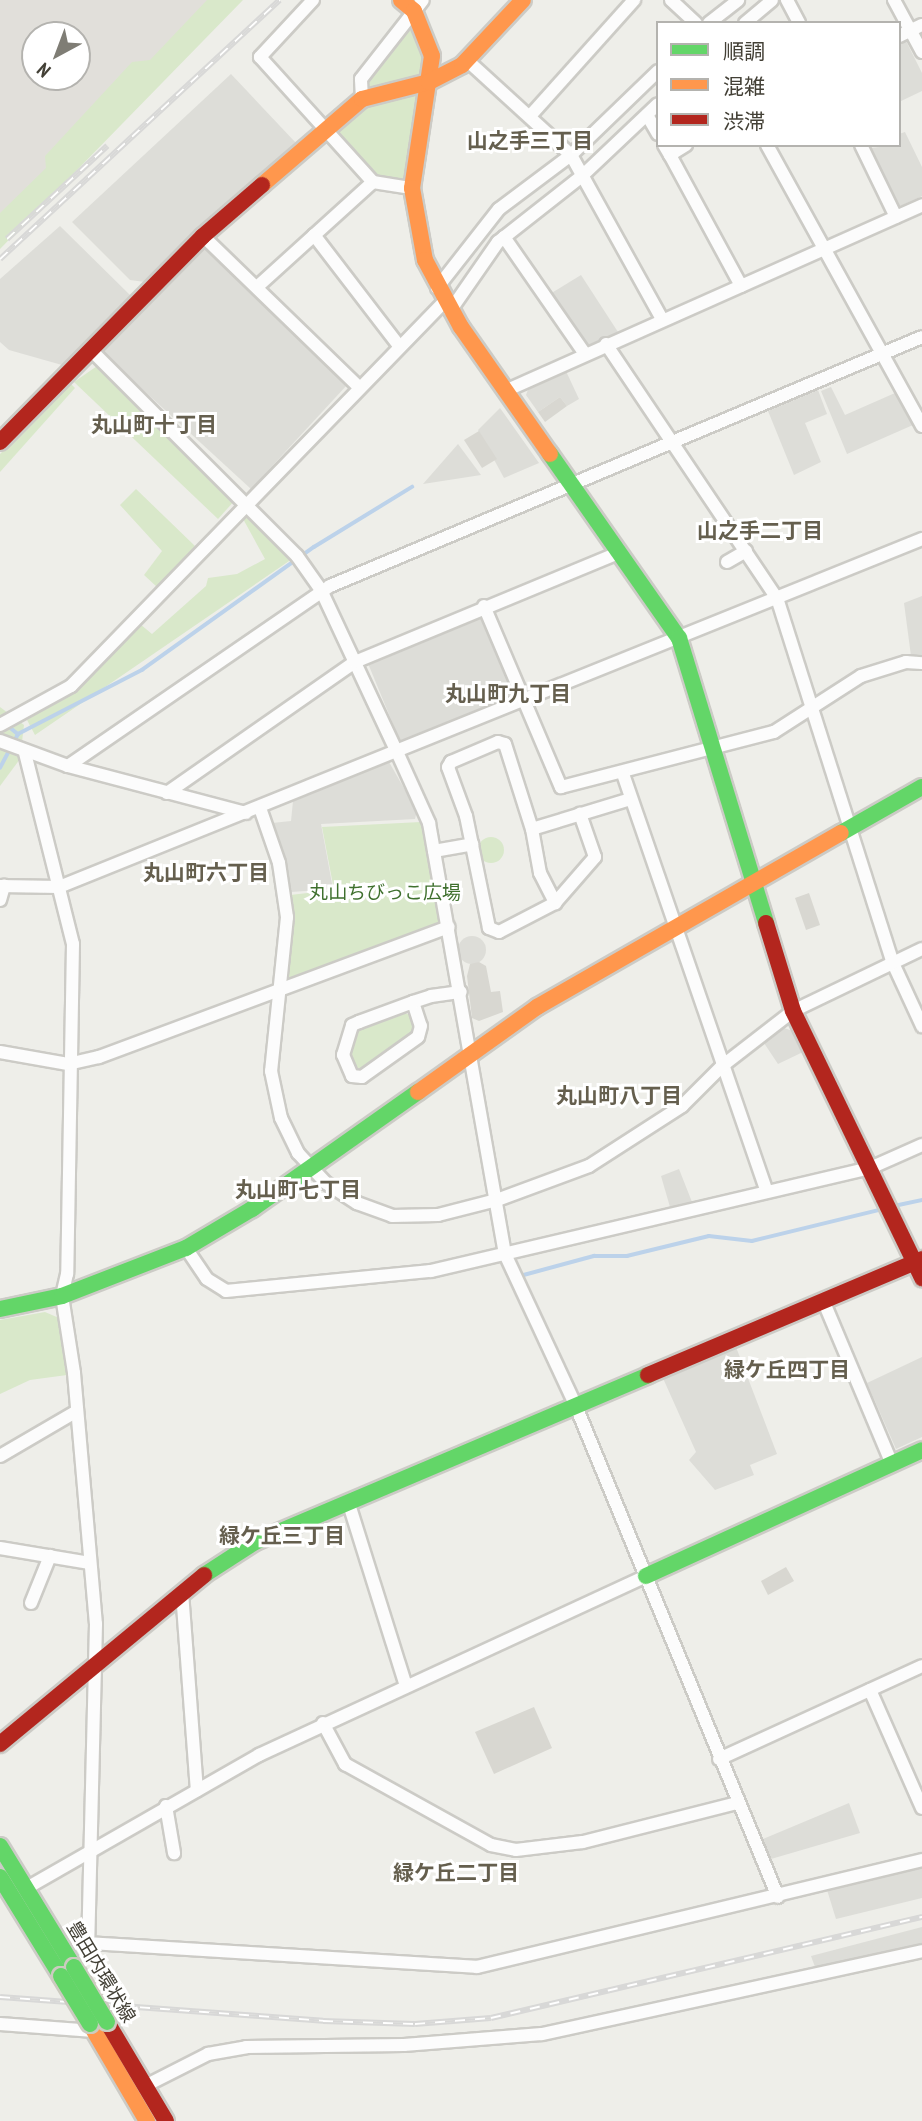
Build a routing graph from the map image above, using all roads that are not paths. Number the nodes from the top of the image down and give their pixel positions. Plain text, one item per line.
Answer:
1 (313, 0) edge
2 (401, 0) edge
3 (523, 0) edge
4 (634, 0) edge
5 (671, 0) edge
6 (738, 0) edge
7 (772, 0) edge
8 (787, 0) edge
9 (894, 0) edge
10 (419, 6) edge
11 (694, 21) edge
12 (712, 21) edge
13 (747, 21) edge
14 (798, 21) edge
15 (911, 30) edge
16 (922, 52) edge
17 (468, 61) junction
18 (656, 73) edge
19 (429, 82) junction
20 (362, 99) junction
21 (656, 106) edge
22 (647, 115) junction
23 (530, 116) junction
24 (327, 127) junction
25 (656, 131) edge
26 (768, 147) edge
27 (862, 147) edge
28 (667, 150) edge
29 (571, 155) junction
30 (583, 175) junction
31 (373, 182) junction
32 (412, 188) junction
33 (922, 205) edge
34 (896, 216) junction
35 (314, 235) junction
36 (204, 236) junction
37 (504, 237) junction
38 (825, 251) junction
39 (741, 286) junction
40 (257, 287) junction
41 (444, 300) junction
42 (662, 319) junction
43 (922, 337) edge
44 (607, 344) junction
45 (400, 347) junction
46 (91, 350) junction
47 (585, 354) junction
48 (881, 354) junction
49 (359, 387) junction
50 (505, 391) junction
51 (922, 426) edge
52 (0, 442) edge
53 (675, 444) junction
54 (572, 487) junction
55 (247, 499) junction
56 (922, 539) edge
57 (746, 551) junction
58 (620, 552) junction
59 (727, 562) dead end
60 (321, 590) junction
61 (777, 598) junction
62 (484, 606) junction
63 (679, 639) junction
64 (355, 662) junction
65 (922, 663) edge
66 (526, 700) junction
67 (811, 708) junction
68 (4, 722) edge
69 (4, 742) edge
70 (715, 749) junction
71 (23, 752) junction
72 (397, 752) junction
73 (68, 766) junction
74 (623, 774) junction
75 (922, 787) edge
76 (167, 793) junction
77 (631, 799) junction
78 (260, 808) junction
79 (246, 813) junction
80 (580, 814) junction
81 (850, 828) junction
82 (532, 829) junction
83 (472, 844) junction
84 (434, 851) junction
85 (755, 883) junction
86 (2, 886) edge
87 (60, 887) junction
88 (0, 900) edge
89 (555, 903) junction
90 (449, 927) junction
91 (676, 928) junction
92 (922, 949) edge
93 (892, 961) junction
94 (280, 991) junction
95 (461, 992) junction
96 (413, 1002) junction
97 (793, 1011) junction
98 (922, 1026) edge
99 (0, 1052) edge
100 (472, 1052) junction
101 (68, 1064) junction
102 (722, 1066) junction
103 (922, 1144) edge
104 (310, 1168) junction
105 (870, 1168) junction
106 (766, 1189) junction
107 (497, 1200) junction
108 (186, 1248) junction
109 (505, 1254) junction
110 (918, 1260) edge
111 (922, 1278) edge
112 (62, 1296) junction
113 (823, 1300) junction
114 (0, 1309) edge
115 (575, 1404) junction
116 (77, 1411) junction
117 (922, 1450) edge
118 (0, 1456) edge
119 (892, 1464) junction
120 (348, 1501) junction
121 (0, 1548) edge
122 (50, 1556) junction
123 (90, 1563) junction
124 (646, 1576) junction
125 (182, 1592) junction
126 (31, 1603) dead end
127 (95, 1665) junction
128 (922, 1666) edge
129 (405, 1683) junction
130 (870, 1690) junction
131 (323, 1723) junction
132 (0, 1744) edge
133 (719, 1759) junction
134 (197, 1790) junction
135 (737, 1803) junction
136 (166, 1806) junction
137 (922, 1808) edge
138 (0, 1846) edge
139 (89, 1852) junction
140 (174, 1853) dead end
141 (922, 1860) edge
142 (0, 1877) edge
143 (12, 1896) edge
144 (778, 1897) junction
145 (922, 1951) edge
146 (0, 2024) edge
147 (97, 2026) junction
148 (145, 2086) junction
149 (148, 2121) edge
150 (166, 2121) edge

1 - 24 street
2 - 10 street
3 - 17 street
4 - 23 street
5 - 11 street
6 - 12 street
7 - 13 street
8 - 14 street
9 - 15 street
10 - 19 street
10 - 20 street
15 - 16 street
17 - 19 street
17 - 23 street
18 - 29 street
19 - 20 street
19 - 32 street
20 - 24 street
21 - 22 street
22 - 25 street
22 - 30 street
23 - 29 street
24 - 31 street
24 - 36 street
26 - 38 street
27 - 34 street
28 - 39 street
29 - 30 street
29 - 41 street
30 - 37 street
30 - 42 street
31 - 32 street
31 - 35 street
32 - 41 street
33 - 34 street
34 - 38 street
35 - 40 street
35 - 45 street
36 - 40 street
36 - 46 street
37 - 41 street
37 - 47 street
38 - 39 street
38 - 48 street
39 - 42 street
40 - 49 street
41 - 45 street
41 - 50 street
42 - 44 street
43 - 48 street
44 - 47 street
44 - 53 street
45 - 49 street
46 - 52 street
46 - 55 street
47 - 50 street
48 - 51 street
48 - 53 street
49 - 55 street
50 - 54 street
53 - 54 street
53 - 57 street
54 - 58 street
54 - 60 street
55 - 60 street
55 - 68 street
56 - 61 street
57 - 59 street
57 - 61 street
58 - 62 street
58 - 63 street
60 - 64 street
60 - 73 street
61 - 63 street
61 - 67 street
62 - 64 street
62 - 66 street
63 - 66 street
63 - 70 street
64 - 72 street
64 - 76 street
65 - 67 street
66 - 72 street
66 - 74 street
67 - 70 street
67 - 81 street
69 - 71 street
70 - 74 street
70 - 85 street
71 - 73 street
71 - 87 street
72 - 78 street
72 - 84 street
73 - 76 street
74 - 77 street
75 - 81 street
76 - 79 street
77 - 80 street
77 - 91 street
78 - 79 street
78 - 94 street
79 - 87 street
80 - 82 street
80 - 89 street
81 - 85 street
81 - 93 street
82 - 83 street
82 - 89 street
83 - 84 street
83 - 89 street
84 - 90 street
85 - 91 street
85 - 97 street
86 - 87 street
86 - 88 street
87 - 101 street
90 - 94 street
90 - 95 street
91 - 100 street
91 - 102 street
92 - 93 street
93 - 97 street
93 - 98 street
94 - 101 street
94 - 104 street
95 - 96 street
95 - 100 street
96 - 96 street
97 - 102 street
97 - 105 street
99 - 101 street
100 - 104 street
100 - 107 street
101 - 112 street
102 - 106 street
102 - 107 street
103 - 105 street
104 - 107 street
104 - 108 street
105 - 106 street
105 - 110 street
106 - 109 street
107 - 109 street
108 - 109 street
108 - 112 street
109 - 115 street
110 - 111 street
110 - 113 street
112 - 114 street
112 - 116 street
113 - 115 street
113 - 119 street
115 - 120 street
115 - 124 street
116 - 118 street
116 - 123 street
117 - 119 street
119 - 124 street
120 - 125 street
120 - 129 street
121 - 122 street
122 - 123 street
122 - 126 street
123 - 127 street
124 - 129 street
124 - 133 street
125 - 127 street
125 - 134 street
127 - 132 street
127 - 139 street
128 - 130 street
129 - 131 street
130 - 133 street
130 - 137 street
131 - 134 street
131 - 135 street
133 - 135 street
134 - 136 street
135 - 144 street
136 - 139 street
136 - 140 street
138 - 143 street, 豊田内環状線
139 - 143 street
139 - 144 street
141 - 144 street
142 - 143 street, 豊田内環状線
143 - 147 street, 豊田内環状線, bridge
145 - 148 street
146 - 147 street
147 - 148 street, 豊田内環状線
147 - 149 street, 豊田内環状線
148 - 150 street, 豊田内環状線

